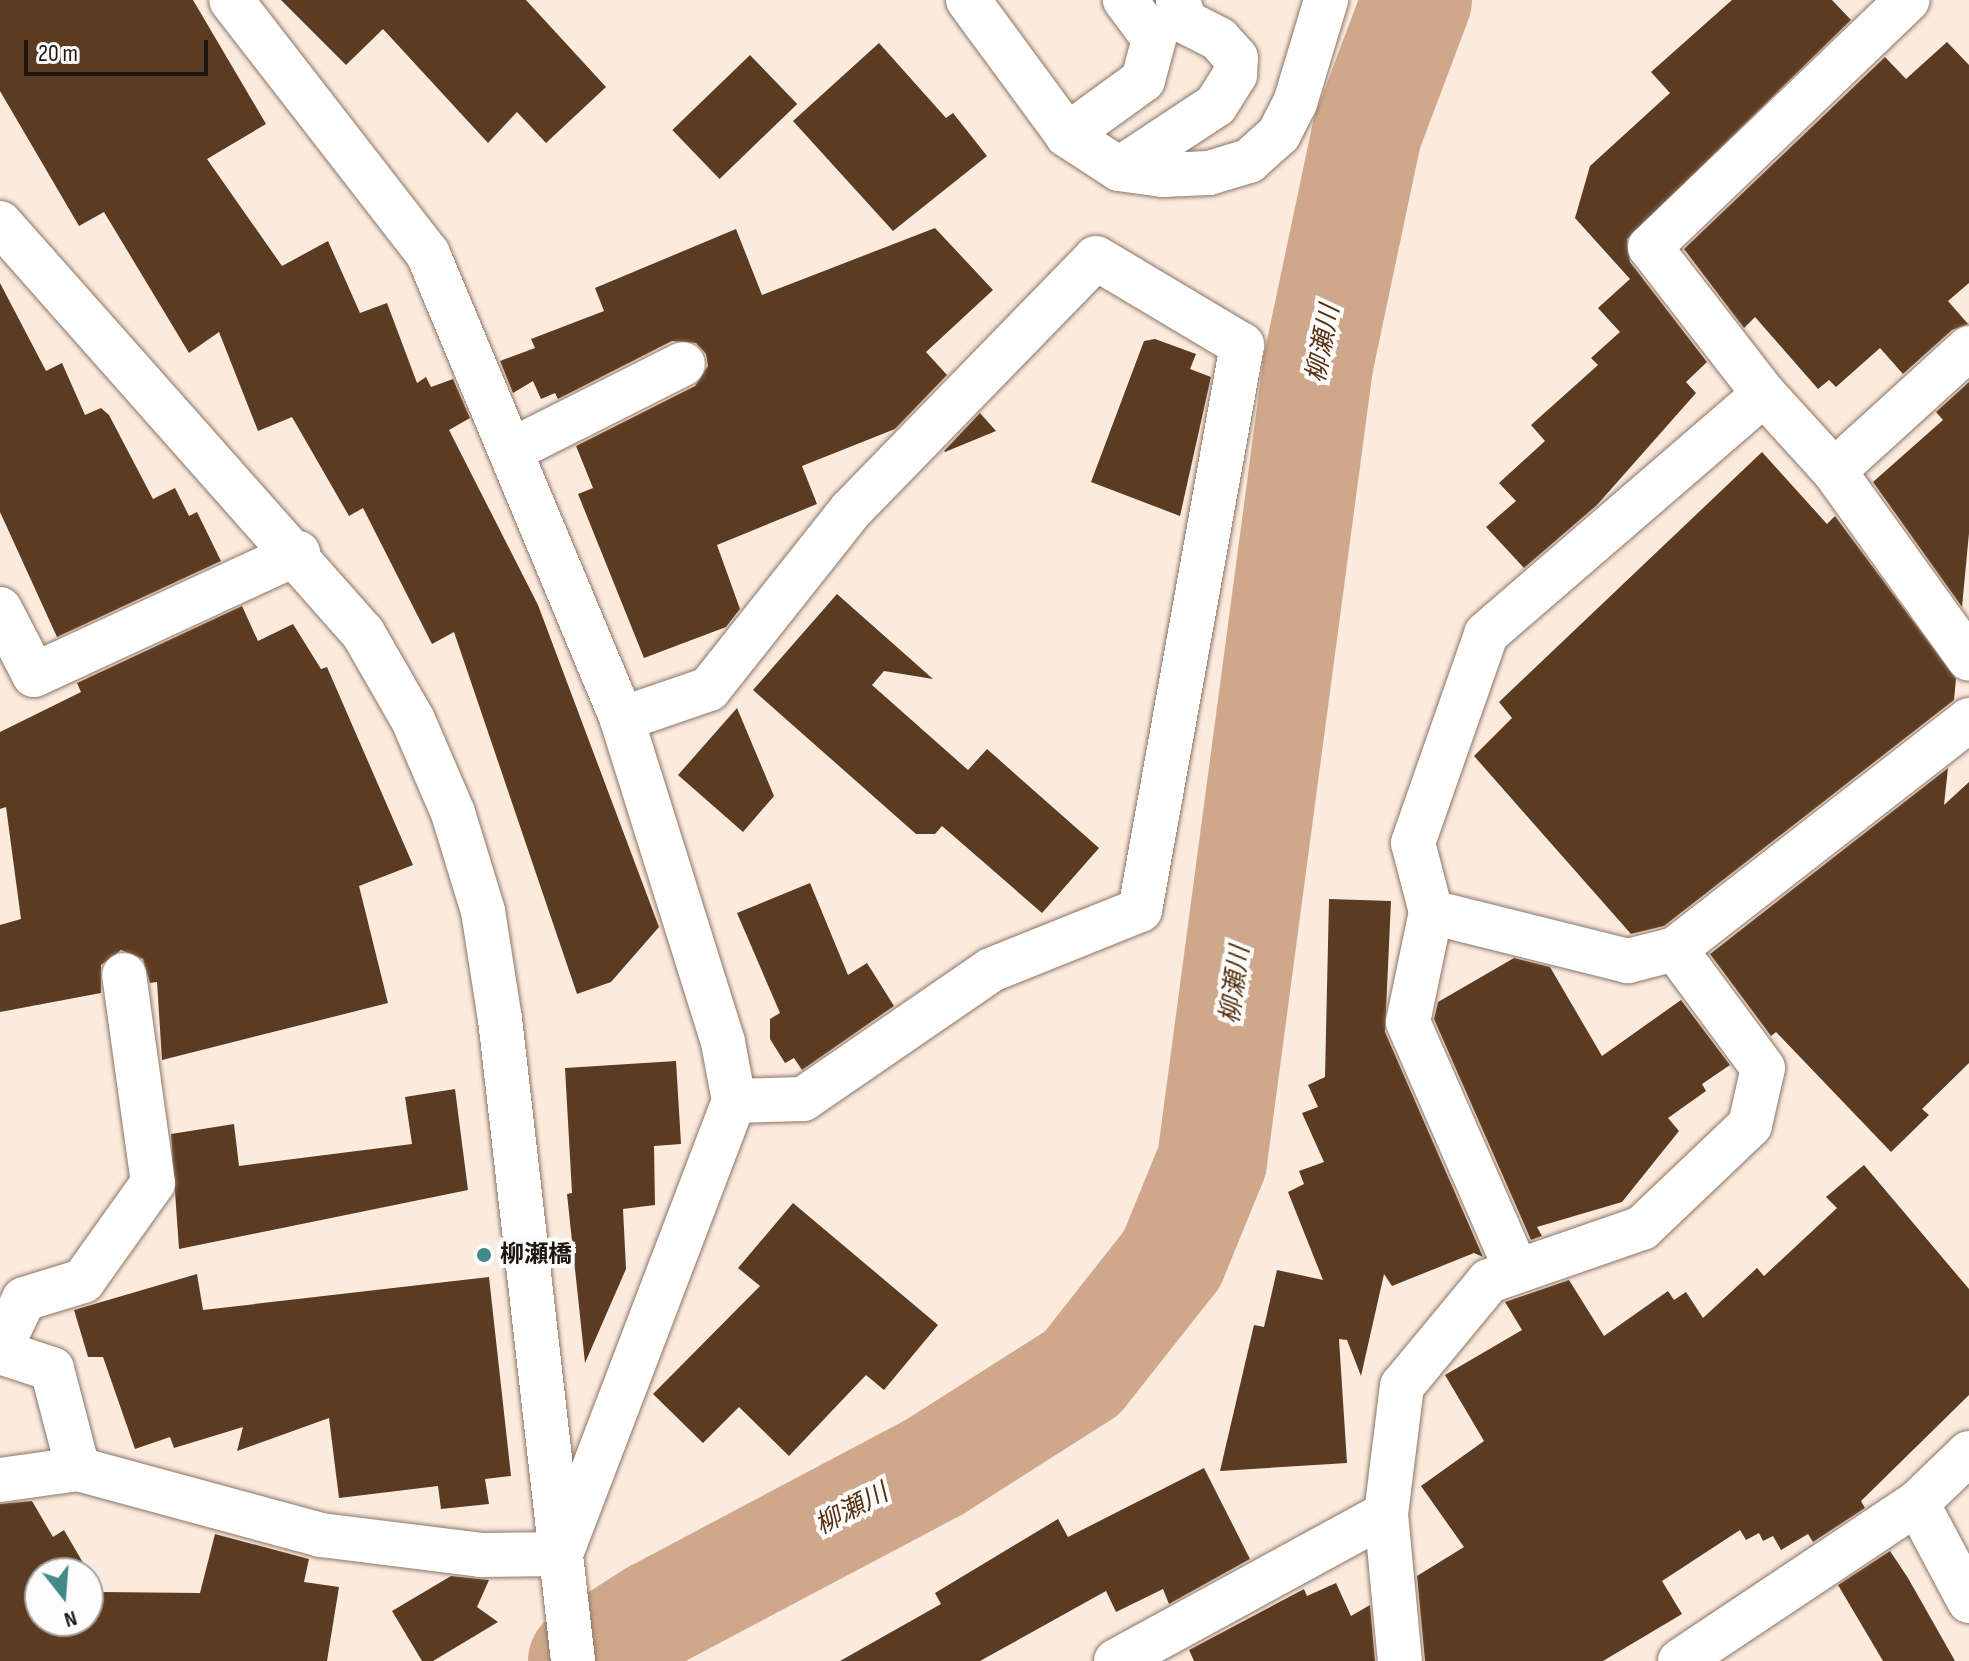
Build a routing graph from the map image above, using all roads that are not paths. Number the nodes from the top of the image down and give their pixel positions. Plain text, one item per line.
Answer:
1 (231, 0) edge
2 (968, 0) edge
3 (1125, 0) edge
4 (1178, 0) edge
5 (1908, 0) edge
6 (1321, 3) edge
7 (1067, 135) junction
8 (1119, 169) junction
9 (3, 233) edge
10 (1969, 348) edge
11 (683, 364) dead end
12 (1764, 394) junction
13 (514, 449) junction
14 (1834, 471) junction
15 (298, 553) junction
16 (0, 609) edge
17 (1969, 659) edge
18 (622, 719) junction
19 (1969, 720) edge
20 (1431, 912) junction
21 (1675, 949) junction
22 (124, 975) dead end
23 (734, 1101) junction
24 (1515, 1267) junction
25 (0, 1351) edge
26 (1969, 1453) edge
27 (78, 1469) junction
28 (0, 1480) edge
29 (1917, 1503) junction
30 (1386, 1514) junction
31 (562, 1560) junction
32 (1969, 1601) edge
33 (573, 1661) edge
34 (1116, 1661) edge
35 (1400, 1661) edge
36 (1680, 1661) edge

1 - 13 street
2 - 7 street
3 - 7 street
4 - 8 street
5 - 12 street
6 - 8 street
7 - 8 street
9 - 15 street
10 - 14 street
11 - 13 street
12 - 14 street
12 - 20 street
13 - 18 street
14 - 17 street
15 - 16 street
15 - 31 street
18 - 23 street
18 - 23 street
19 - 21 street
20 - 21 street
20 - 24 street
21 - 24 street
22 - 25 street
23 - 31 street
24 - 30 street
25 - 27 street
26 - 29 street
27 - 28 street
27 - 31 street
29 - 32 street
29 - 36 street
30 - 34 street
30 - 35 street
31 - 33 street

